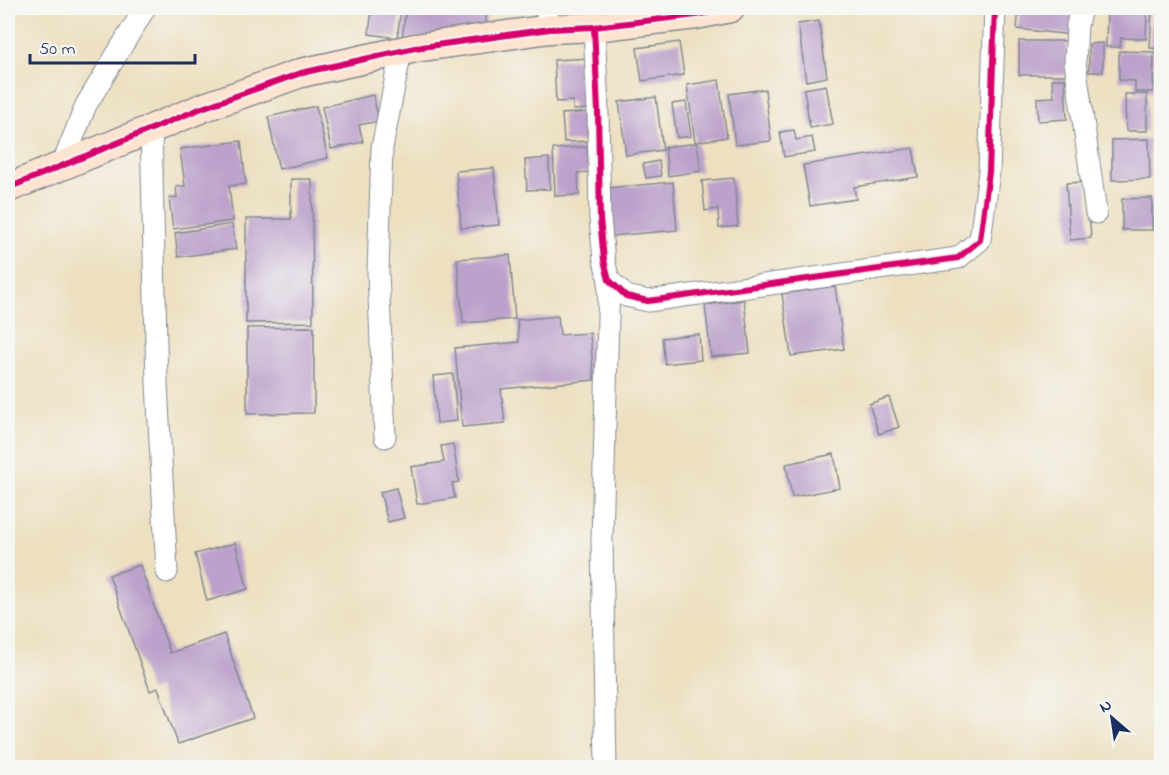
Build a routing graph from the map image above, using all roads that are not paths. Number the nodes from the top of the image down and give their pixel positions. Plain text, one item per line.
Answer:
1 (145, 8) edge
2 (730, 8) edge
3 (995, 8) edge
4 (1081, 8) edge
5 (548, 18) edge
6 (594, 27) junction
7 (401, 51) junction
8 (151, 129) junction
9 (61, 168) junction
10 (8, 188) edge
11 (1096, 213) dead end
12 (609, 280) junction
13 (385, 437) dead end
14 (167, 572) dead end
15 (606, 768) edge

1 - 9 street
2 - 6 street
3 - 12 street
4 - 11 street
5 - 6 street
5 - 7 street
6 - 12 street
7 - 8 street
7 - 13 street
8 - 9 street
8 - 14 street
9 - 10 street
12 - 15 street

